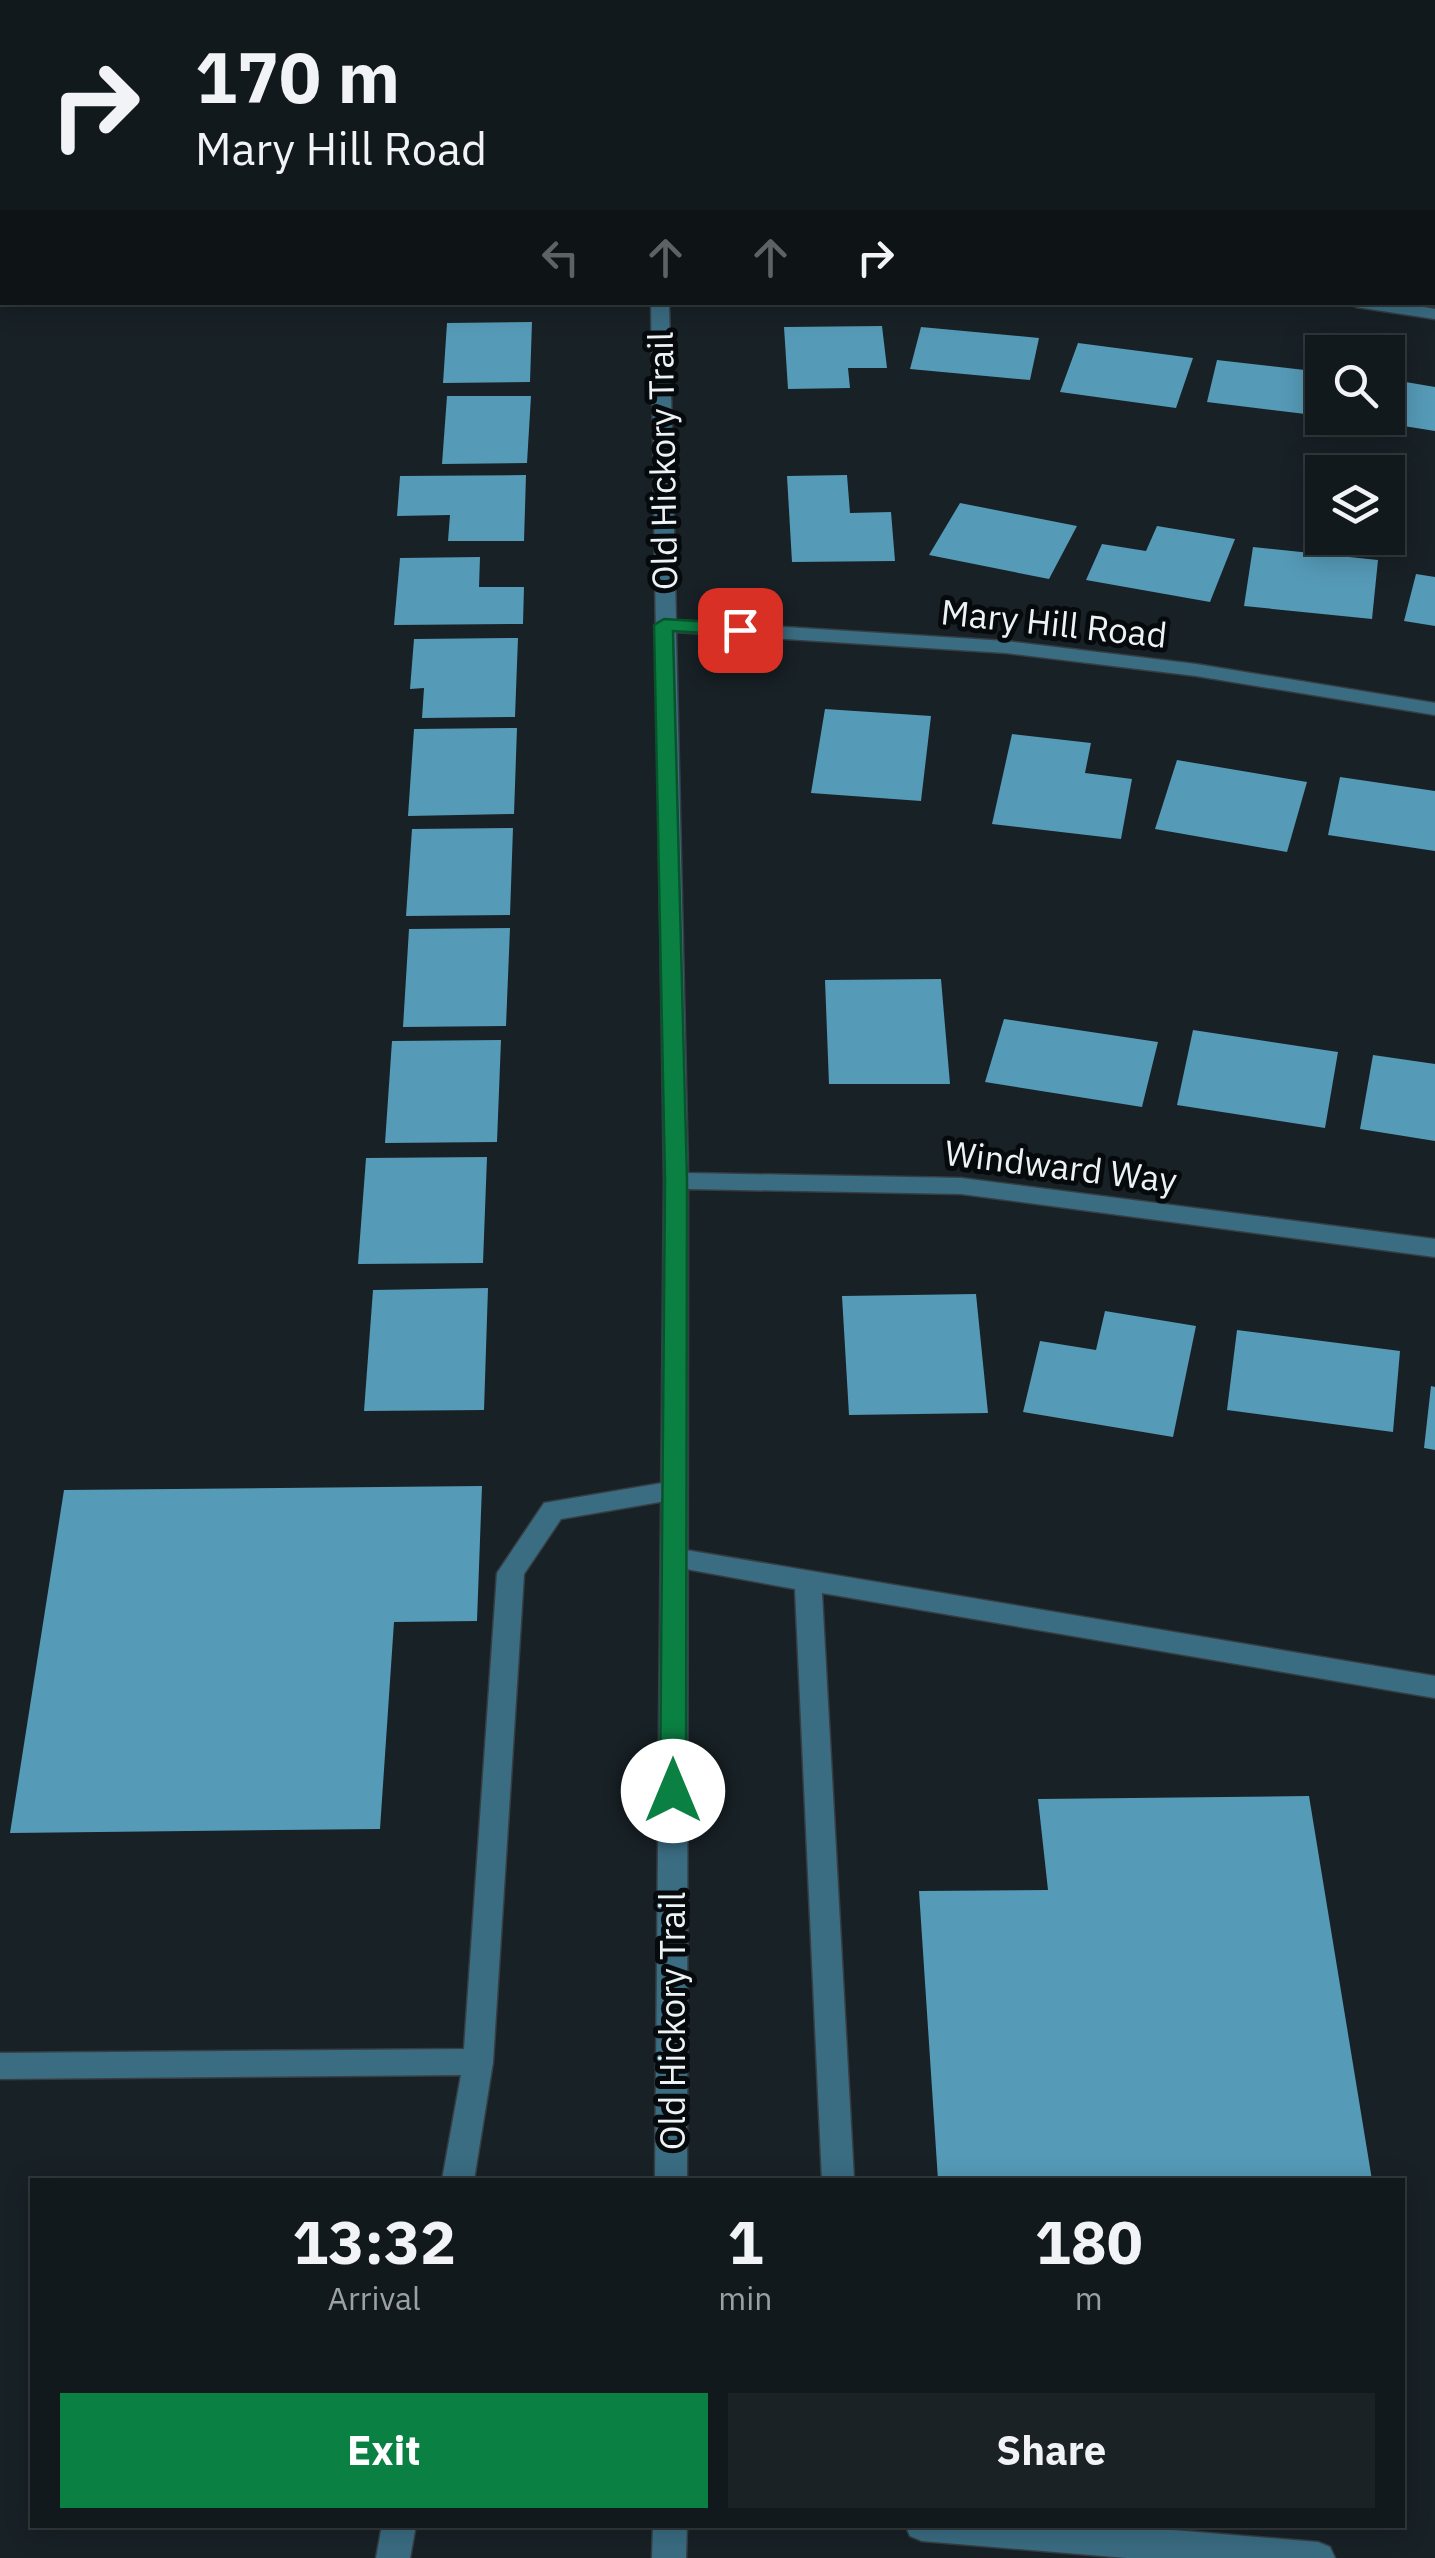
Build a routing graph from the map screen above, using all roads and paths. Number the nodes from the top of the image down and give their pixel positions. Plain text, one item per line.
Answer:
1 (660, 305) edge
2 (1376, 305) edge
3 (1435, 314) edge
4 (664, 625) junction
5 (1435, 709) edge
6 (676, 1180) junction
7 (1435, 1248) edge
8 (674, 1492) junction
9 (674, 1558) junction
10 (808, 1582) junction
11 (1435, 1687) edge
12 (478, 2062) junction
13 (0, 2066) edge
14 (458, 2178) edge
15 (672, 2178) edge
16 (838, 2178) edge
17 (398, 2528) edge
18 (670, 2528) edge
19 (958, 2528) edge
20 (393, 2558) edge
21 (669, 2558) edge
22 (1318, 2558) edge

1 - 4 street, Old Hickory Trail
2 - 3 street
4 - 5 street, Mary Hill Road
4 - 6 street, Old Hickory Trail
6 - 7 street, Windward Way
6 - 8 street, Old Hickory Trail
8 - 9 street, Old Hickory Trail
8 - 12 street
9 - 10 street
9 - 15 street, Old Hickory Trail
10 - 11 street
10 - 16 street
12 - 13 street
12 - 14 street
17 - 20 street
18 - 21 street
19 - 22 street

